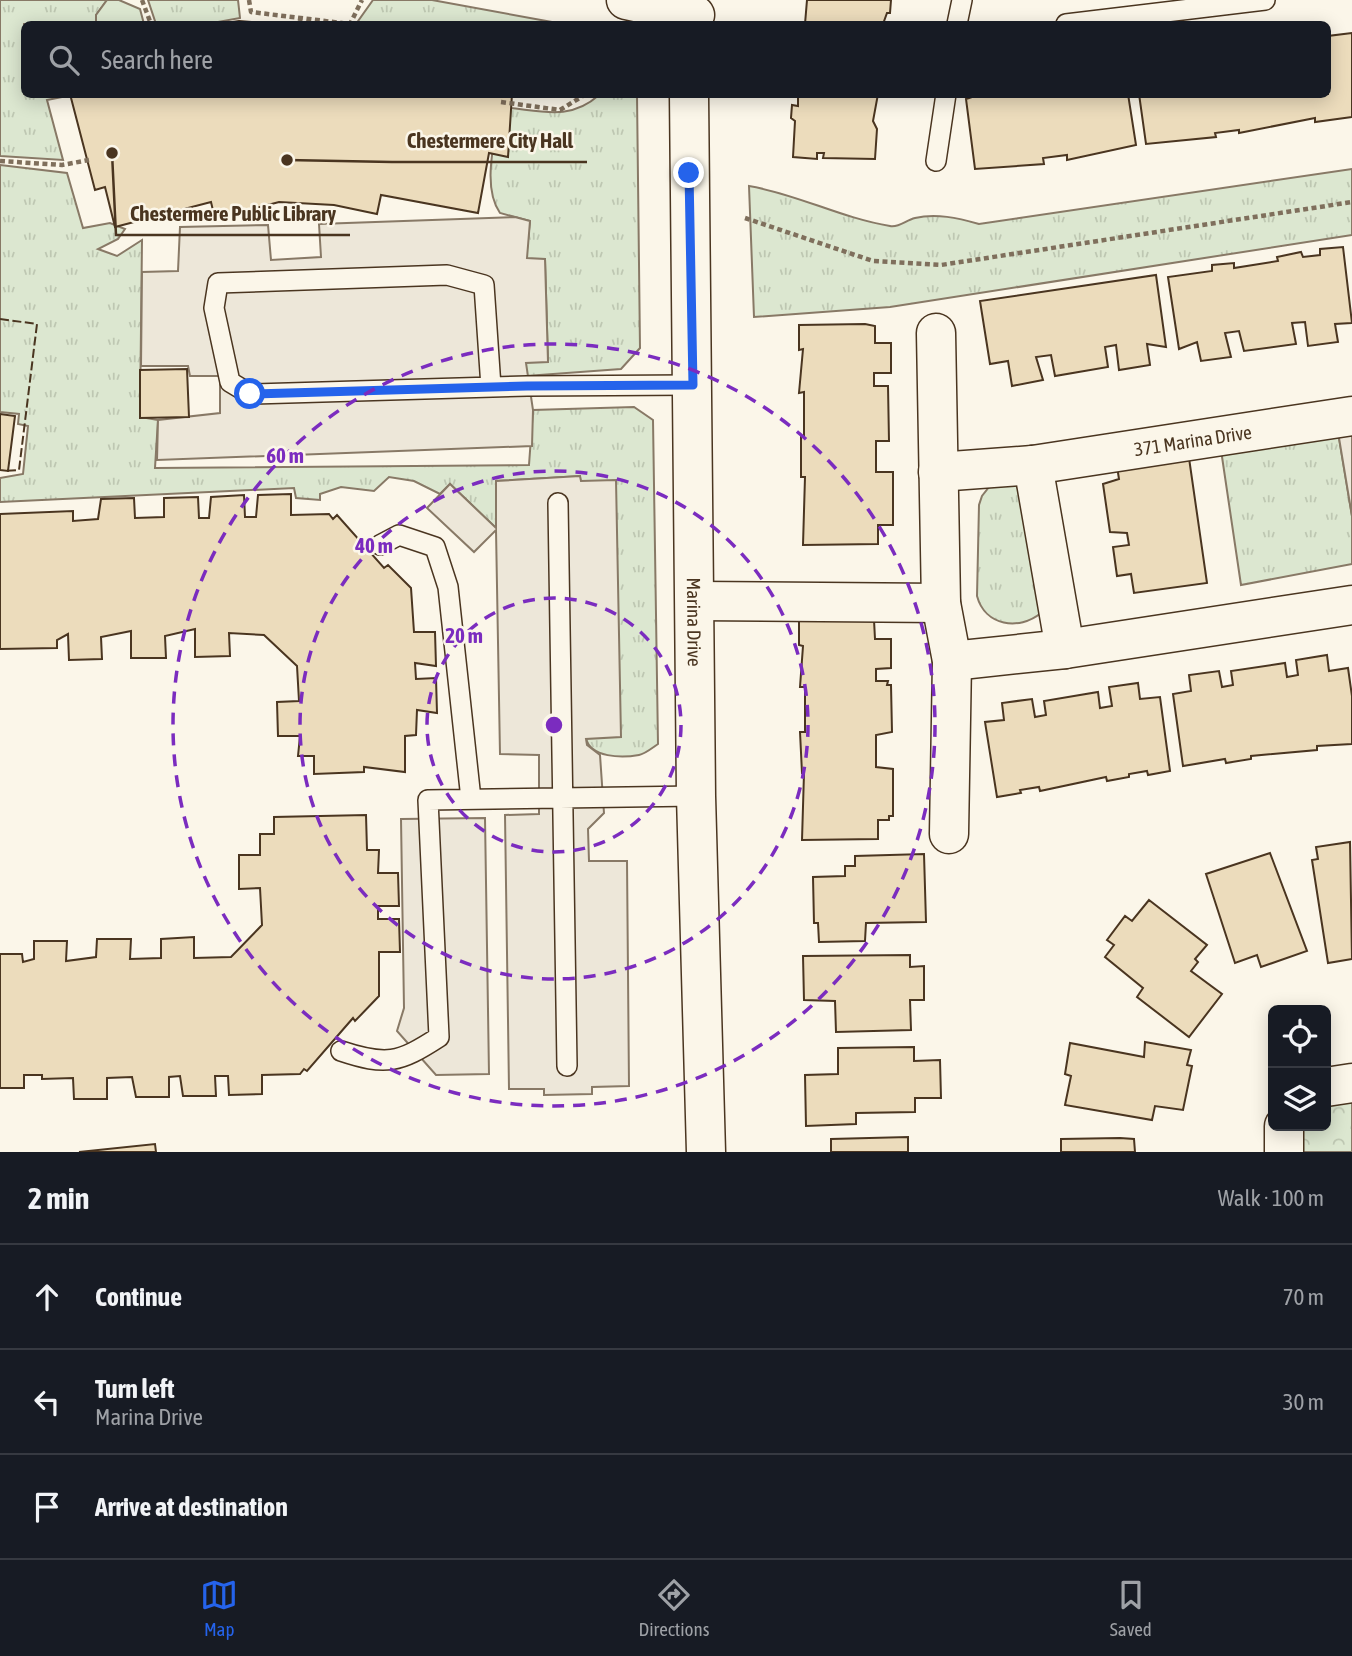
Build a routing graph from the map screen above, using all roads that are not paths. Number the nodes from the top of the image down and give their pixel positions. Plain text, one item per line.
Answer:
1 (626, 0) edge
2 (962, 0) edge
3 (1265, 0) edge
4 (696, 13) edge
5 (958, 21) edge
6 (1091, 21) edge
7 (690, 98) edge
8 (945, 98) edge
9 (936, 161) dead end
10 (936, 333) dead end
11 (693, 385) junction
12 (491, 387) junction
13 (1352, 416) edge
14 (1032, 465) junction
15 (938, 472) junction
16 (558, 503) dead end
17 (380, 545) dead end
18 (696, 601) junction
19 (941, 603) junction
20 (1352, 605) edge
21 (1065, 649) junction
22 (952, 662) junction
23 (696, 796) junction
24 (561, 798) junction
25 (471, 799) junction
26 (949, 834) dead end
27 (341, 1051) dead end
28 (567, 1066) dead end
29 (1352, 1083) edge
30 (1331, 1086) edge
31 (1284, 1131) edge
32 (706, 1152) edge
33 (1284, 1152) edge

1 - 4 street
2 - 5 lane
3 - 6 lane
7 - 11 street, Marina Drive
8 - 9 lane
10 - 15 street
11 - 12 lane
11 - 18 street, Marina Drive
12 - 12 lane
13 - 14 street, 371 Marina Drive
14 - 15 street, 371 Marina Drive
14 - 21 street
15 - 19 street
16 - 24 lane
17 - 25 lane
18 - 19 street
18 - 23 street, Marina Drive
19 - 22 street
20 - 21 street
21 - 22 street
22 - 26 street
23 - 24 lane
23 - 32 street, Marina Drive
24 - 25 lane
24 - 28 lane
25 - 27 lane
29 - 30 street
31 - 33 street

